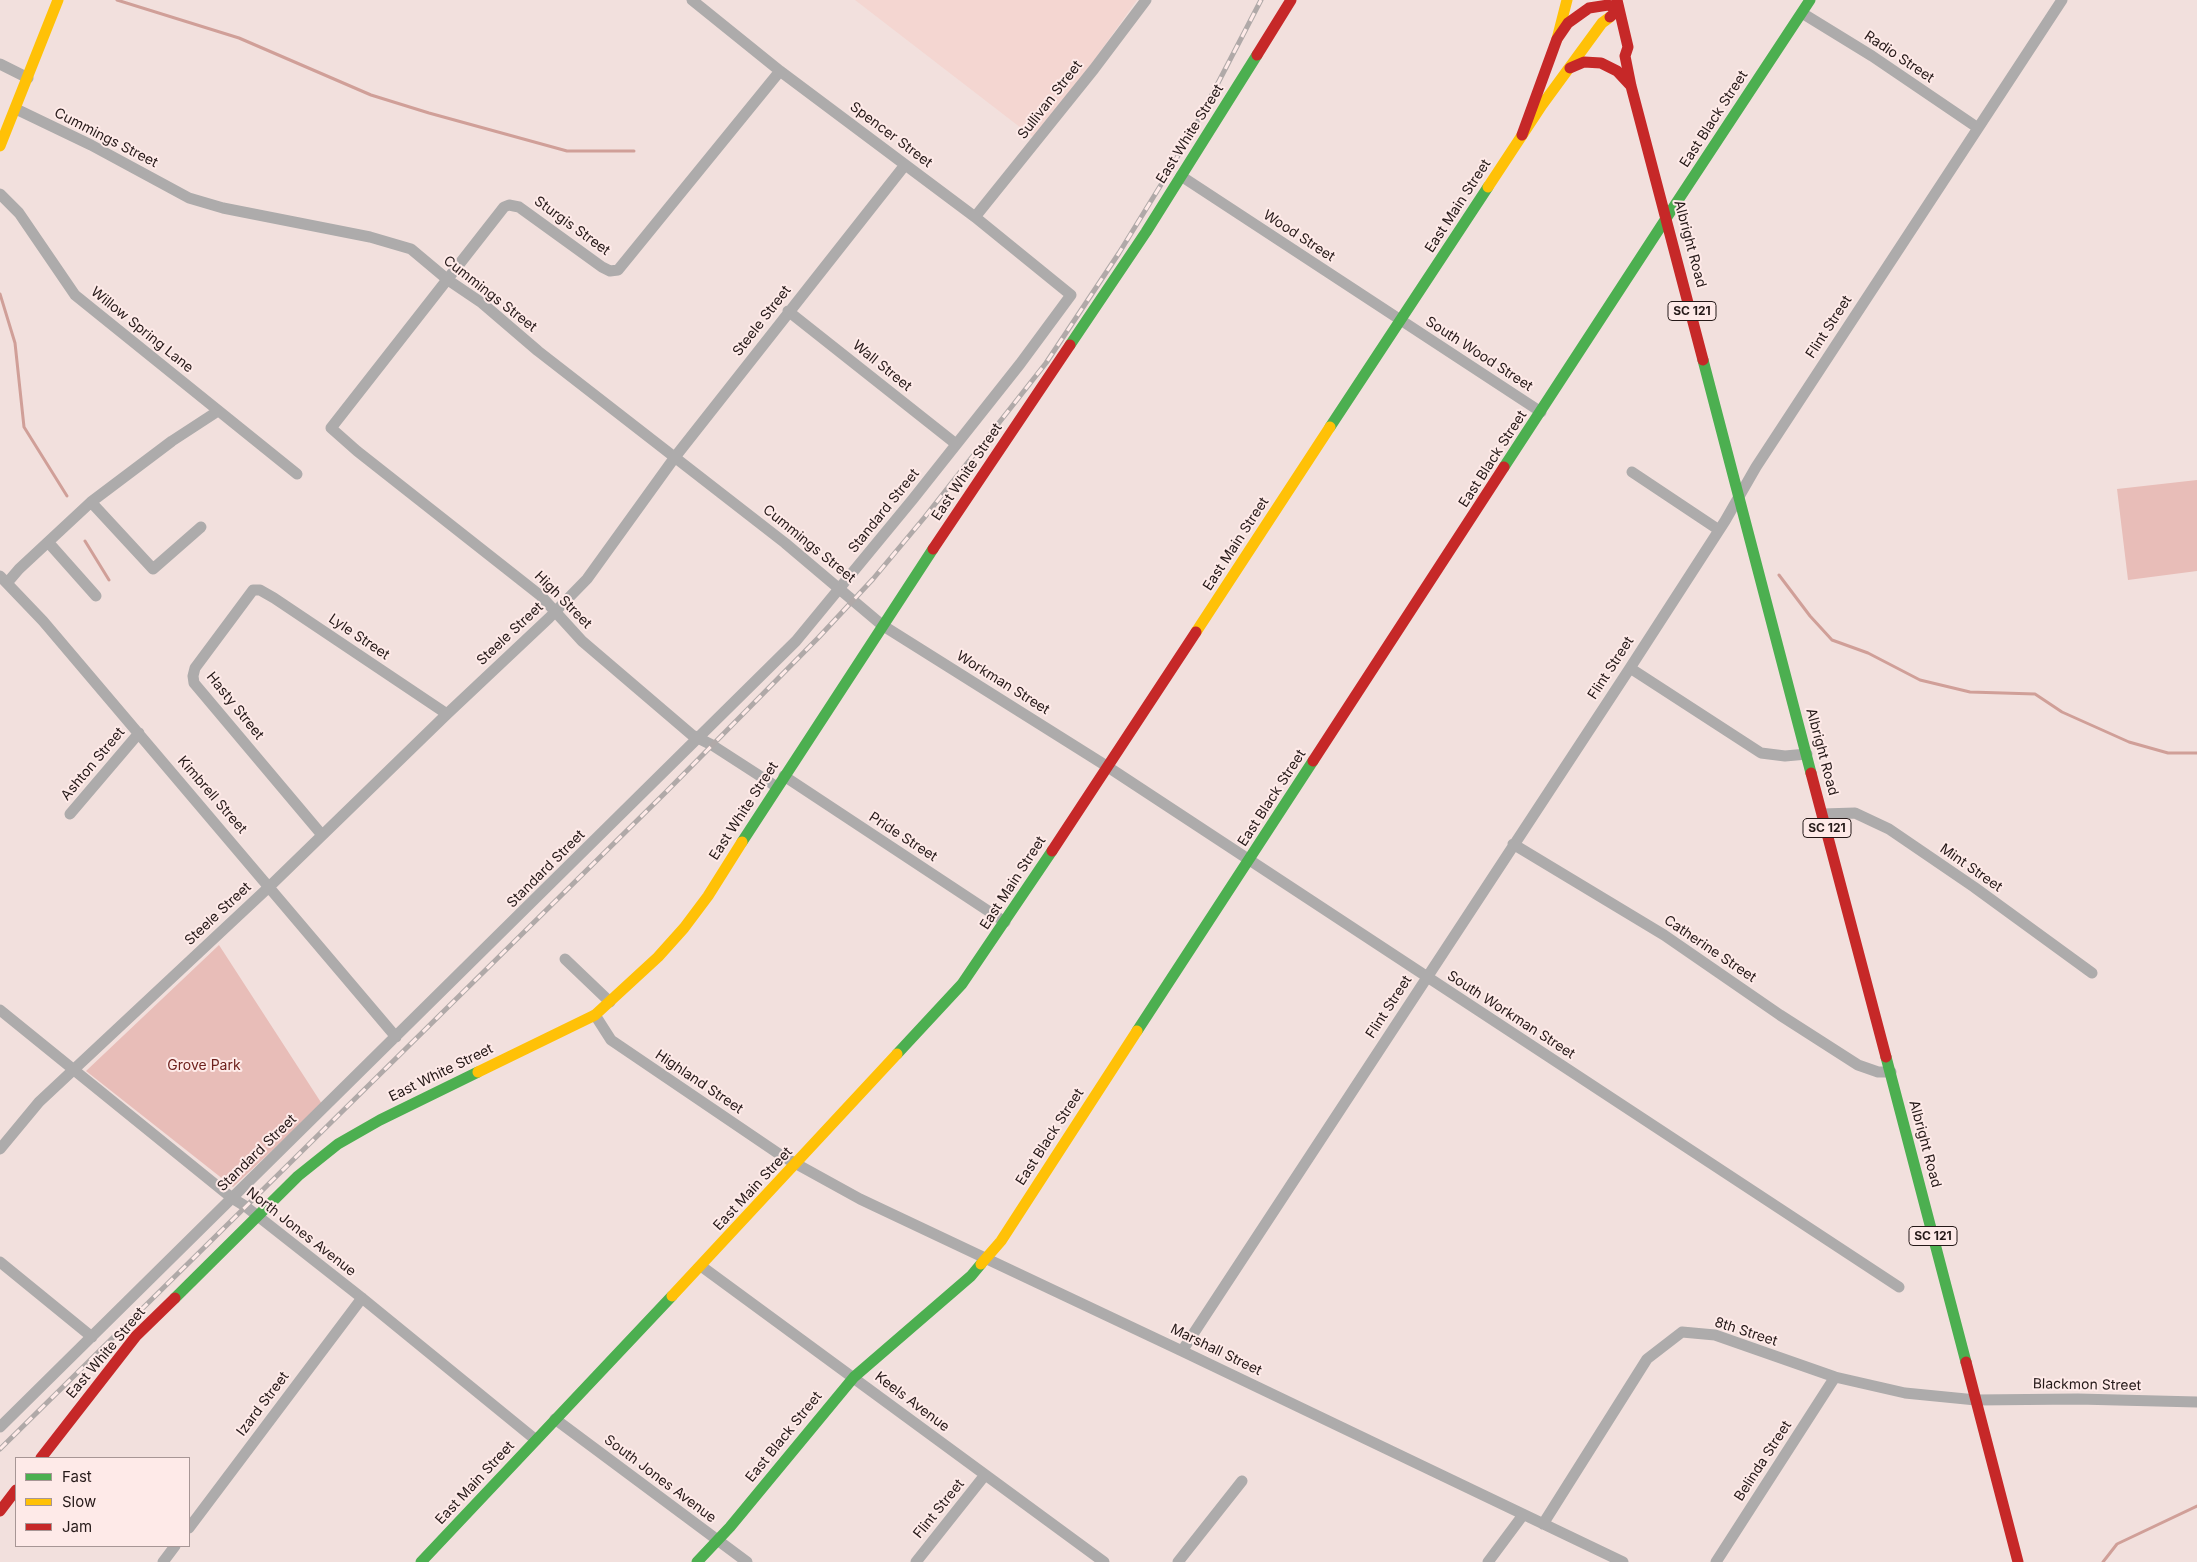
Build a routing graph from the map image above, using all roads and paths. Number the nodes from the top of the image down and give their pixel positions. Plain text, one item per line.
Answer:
1 (58, 0) edge
2 (692, 0) edge
3 (1146, 0) edge
4 (1291, 0) edge
5 (1567, 0) edge
6 (1810, 0) edge
7 (2062, 0) edge
8 (1613, 3) edge
9 (1802, 13) junction
10 (1610, 18) junction
11 (1557, 39) junction
12 (1624, 56) junction
13 (0, 64) edge
14 (1570, 68) junction
15 (780, 71) junction
16 (28, 78) junction
17 (1631, 86) junction
18 (16, 109) junction
19 (1978, 128) junction
20 (1522, 135) junction
21 (0, 146) edge
22 (905, 164) junction
23 (1181, 176) junction
24 (0, 194) edge
25 (975, 217) junction
26 (1667, 217) junction
27 (448, 280) junction
28 (1071, 295) joint
29 (788, 311) junction
30 (1401, 320) junction
31 (218, 411) junction
32 (1541, 412) junction
33 (331, 428) joint
34 (956, 444) junction
35 (676, 457) junction
36 (1632, 472) dead end
37 (297, 474) dead end
38 (1740, 495) junction
39 (91, 502) junction
40 (200, 527) dead end
41 (1718, 530) junction
42 (48, 542) junction
43 (4, 580) edge
44 (840, 589) junction
45 (253, 590) joint
46 (96, 596) dead end
47 (555, 612) junction
48 (882, 625) junction
49 (1630, 668) junction
50 (447, 714) junction
51 (139, 733) junction
52 (699, 739) junction
53 (1807, 754) junction
54 (1108, 767) junction
55 (784, 776) junction
56 (777, 787) junction
57 (70, 814) dead end
58 (1823, 814) junction
59 (322, 835) junction
60 (1514, 844) junction
61 (1250, 860) junction
62 (270, 886) junction
63 (1006, 922) junction
64 (565, 959) dead end
65 (2092, 973) dead end
66 (1427, 977) junction
67 (610, 1002) junction
68 (0, 1010) edge
69 (595, 1015) junction
70 (396, 1037) junction
71 (74, 1070) junction
72 (1891, 1072) junction
73 (0, 1148) edge
74 (796, 1165) junction
75 (232, 1198) junction
76 (257, 1215) junction
77 (987, 1259) junction
78 (0, 1262) edge
79 (702, 1266) junction
80 (1899, 1287) dead end
81 (362, 1298) junction
82 (92, 1337) junction
83 (1182, 1351) junction
84 (854, 1377) junction
85 (1835, 1377) junction
86 (1976, 1400) junction
87 (2197, 1402) edge
88 (555, 1419) junction
89 (0, 1427) edge
90 (536, 1440) junction
91 (42, 1457) edge
92 (985, 1475) junction
93 (1242, 1481) dead end
94 (15, 1491) edge
95 (0, 1510) edge
96 (1523, 1515) junction
97 (1543, 1524) junction
98 (190, 1527) edge
99 (718, 1540) junction
100 (174, 1547) edge
101 (163, 1562) edge
102 (421, 1562) edge
103 (697, 1562) edge
104 (748, 1562) edge
105 (916, 1562) edge
106 (1104, 1562) edge
107 (1178, 1562) edge
108 (1488, 1562) edge
109 (1623, 1562) edge
110 (1716, 1562) edge
111 (2018, 1562) edge

1 - 16 main road
2 - 15 street, Spencer Street
3 - 25 street, Sullivan Street
4 - 23 main road, East White Street
5 - 11 main road
6 - 9 main road, East Black Street
7 - 19 street, Flint Street
8 - 10 main road, East Main Street
8 - 11 main road, East Main Street
8 - 12 main road, Albright Road
9 - 19 street, Radio Street
9 - 26 main road, East Black Street
10 - 12 main road
10 - 14 main road, East Main Street
11 - 20 main road, East Main Street
12 - 17 main road, Albright Road
13 - 16 street
14 - 17 main road
14 - 20 main road, East Main Street
15 - 22 street, Spencer Street
15 - 27 street, Sturgis Street
16 - 18 main road
17 - 26 main road, Albright Road
18 - 21 main road
18 - 27 street, Cummings Street
19 - 38 street, Flint Street
20 - 30 main road, East Main Street
22 - 25 street, Spencer Street
22 - 29 street, Steele Street
23 - 30 street, Wood Street
23 - 48 main road, East White Street
24 - 31 street, Willow Spring Lane
25 - 28 street, Spencer Street
26 - 32 main road, East Black Street
26 - 38 main road, Albright Road / SC 121
27 - 33 street, Sturgis Street
27 - 35 street, Cummings Street
28 - 34 street, Standard Street
29 - 34 street, Wall Street
29 - 35 street, Steele Street
30 - 32 street, South Wood Street
30 - 54 main road, East Main Street
31 - 37 street, Willow Spring Lane
31 - 39 street
32 - 61 main road, East Black Street
33 - 47 street, High Street
34 - 44 street, Standard Street
35 - 44 street, Cummings Street
35 - 47 street, Steele Street
36 - 41 street
38 - 41 street, Flint Street
38 - 53 main road, Albright Road / SC 121
39 - 40 street
39 - 42 street
41 - 49 street, Flint Street
42 - 43 street
42 - 46 street
43 - 51 street, Kimbrell Street
44 - 48 street, Cummings Street
44 - 52 street, Standard Street
45 - 50 street, Lyle Street
45 - 59 street, Hasty Street
47 - 50 street, Steele Street
47 - 52 street, High Street
48 - 54 street, Workman Street
48 - 55 main road, East White Street
49 - 53 street
49 - 60 street, Flint Street
50 - 59 street, Steele Street
51 - 57 street, Ashton Street
51 - 62 street, Kimbrell Street
52 - 56 street, High Street
52 - 70 street, Standard Street
53 - 58 main road, Albright Road / SC 121
54 - 61 street, South Workman Street
54 - 63 main road, East Main Street
55 - 56 main road, East White Street
55 - 63 street, Pride Street
56 - 67 main road, East White Street
58 - 65 street, Mint Street
58 - 72 main road, Albright Road / SC 121
59 - 62 street, Steele Street
60 - 66 street, Flint Street
60 - 72 street, Catherine Street
61 - 66 street, South Workman Street
61 - 77 main road, East Black Street
62 - 70 street, Kimbrell Street
62 - 71 street, Steele Street
63 - 74 main road, East Main Street
64 - 67 street
66 - 80 street, South Workman Street
66 - 83 street, Flint Street
67 - 69 main road, East White Street
68 - 71 street, North Jones Avenue
69 - 74 street, Highland Street
69 - 76 main road, East White Street
70 - 75 street, Standard Street
71 - 73 street, Steele Street
71 - 75 street, North Jones Avenue
72 - 86 main road, Albright Road / SC 121
74 - 77 street, Marshall Street
74 - 79 main road, East Main Street
75 - 76 street, North Jones Avenue
75 - 82 street, Standard Street
76 - 81 street, North Jones Avenue
76 - 91 main road, East White Street
77 - 83 street, Marshall Street
77 - 84 main road, East Black Street
78 - 82 street
79 - 84 street, Keels Avenue
79 - 88 main road, East Main Street
81 - 90 street, North Jones Avenue
81 - 98 street, Izard Street
82 - 89 street, Standard Street
83 - 96 street, Marshall Street
84 - 92 street, Keels Avenue
84 - 99 main road, East Black Street
85 - 86 street, 8th Street
85 - 97 street, 8th Street
85 - 110 street, Belinda Street
86 - 87 street, Blackmon Street
86 - 111 main road, Albright Road / SC 121
88 - 90 main road, East Main Street
88 - 99 street, South Jones Avenue
90 - 102 main road, East Main Street
92 - 105 street, Flint Street
92 - 106 street, Keels Avenue
93 - 107 street
94 - 95 main road
96 - 97 street, Marshall Street
96 - 108 street
97 - 109 street, Marshall Street
99 - 103 main road, East Black Street
99 - 104 street, South Jones Avenue
100 - 101 street

